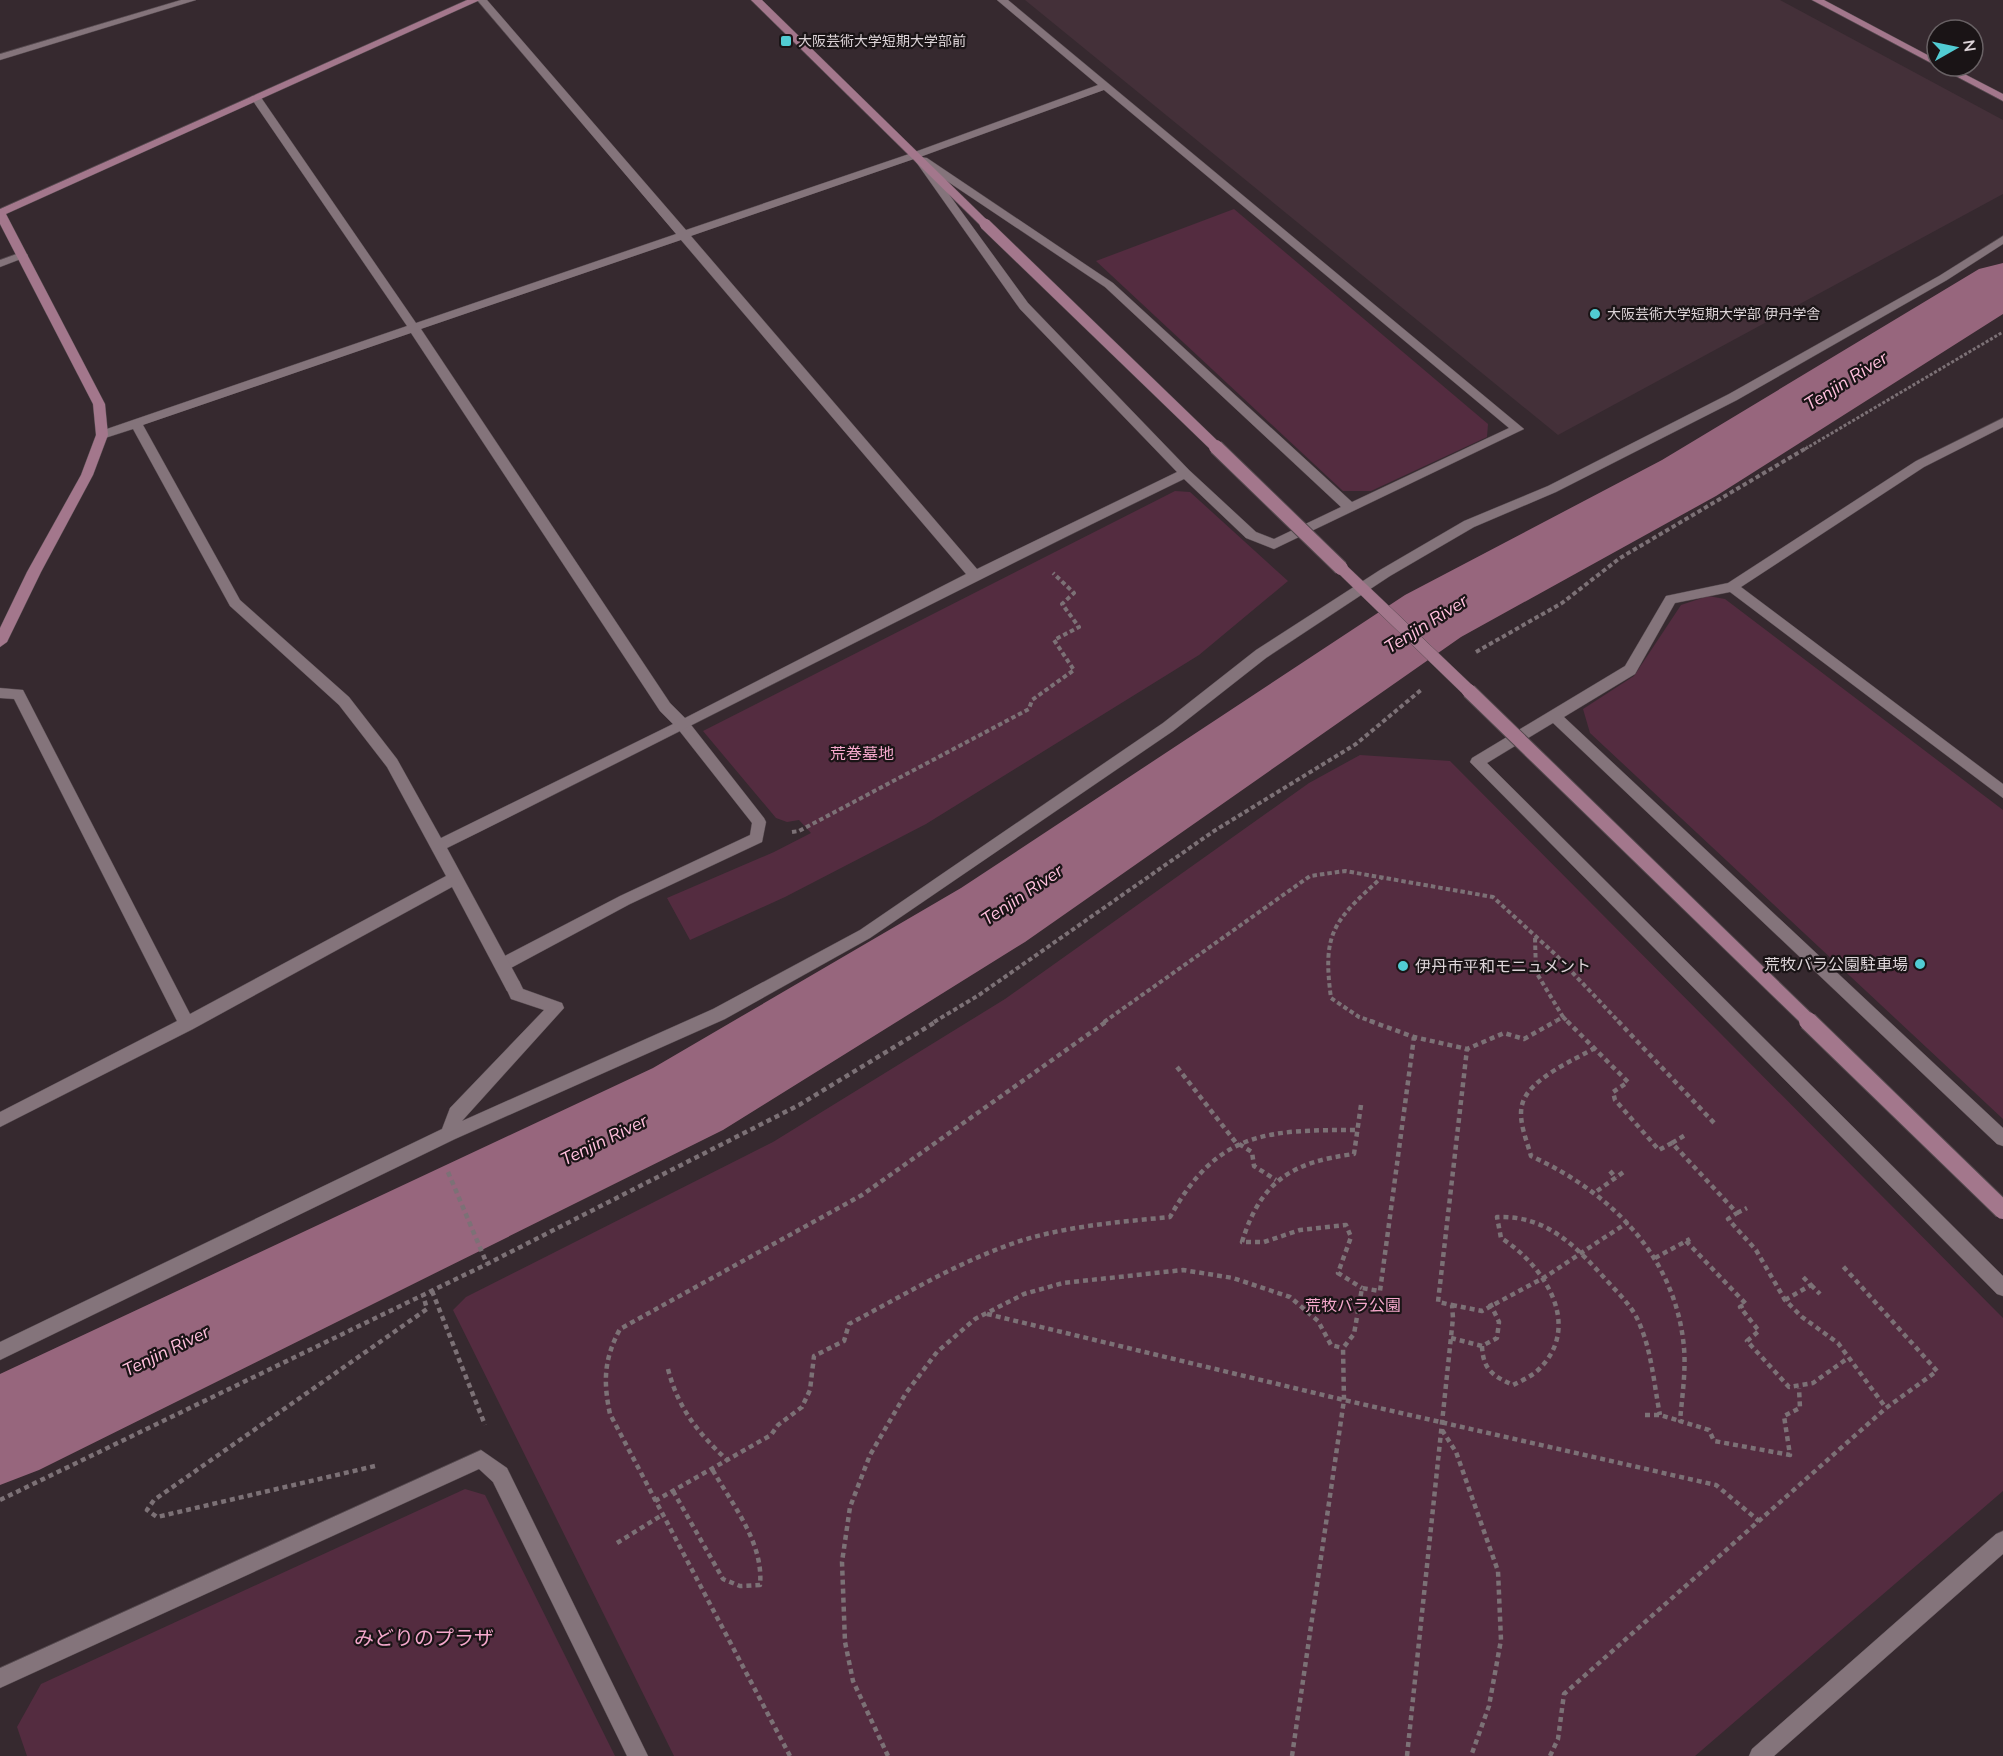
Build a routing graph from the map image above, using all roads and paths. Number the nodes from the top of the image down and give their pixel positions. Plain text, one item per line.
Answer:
1 (190, 0) edge
2 (475, 0) edge
3 (482, 0) edge
4 (756, 0) edge
5 (1002, 0) edge
6 (1817, 0) edge
7 (0, 57) edge
8 (1925, 58) edge
9 (1964, 78) edge
10 (1105, 86) junction
11 (256, 98) junction
12 (2003, 98) edge
13 (916, 155) junction
14 (0, 213) edge
15 (682, 234) junction
16 (2003, 239) edge
17 (22, 255) junction
18 (0, 264) edge
19 (413, 327) junction
20 (2003, 332) edge
21 (2003, 422) edge
22 (136, 424) junction
23 (102, 435) junction
24 (1185, 473) junction
25 (1350, 508) junction
26 (1029, 549) junction
27 (975, 575) junction
28 (1732, 587) junction
29 (1362, 588) junction
30 (0, 642) edge
31 (1446, 669) junction
32 (0, 693) edge
33 (1555, 717) junction
34 (683, 725) junction
35 (2003, 792) edge
36 (757, 838) junction
37 (438, 846) junction
38 (1381, 878) junction
39 (454, 879) junction
40 (1536, 938) junction
41 (502, 965) junction
42 (1563, 1017) junction
43 (187, 1024) junction
44 (1414, 1037) junction
45 (1595, 1048) junction
46 (1467, 1049) junction
47 (1177, 1067) dead end
48 (1361, 1105) dead end
49 (0, 1120) edge
50 (1716, 1125) dead end
51 (1359, 1130) junction
52 (1687, 1134) dead end
53 (442, 1138) junction
54 (2003, 1139) edge
55 (1672, 1143) junction
56 (1237, 1144) junction
57 (1625, 1171) dead end
58 (1610, 1172) dead end
59 (1616, 1178) junction
60 (1276, 1180) junction
61 (1597, 1191) junction
62 (1747, 1208) dead end
63 (2003, 1210) edge
64 (1737, 1213) junction
65 (1628, 1222) junction
66 (1582, 1251) junction
67 (1656, 1258) junction
68 (488, 1264) junction
69 (1841, 1264) dead end
70 (1545, 1277) junction
71 (1803, 1277) dead end
72 (1811, 1286) junction
73 (1362, 1288) junction
74 (2003, 1288) edge
75 (432, 1291) junction
76 (1820, 1294) dead end
77 (423, 1295) junction
78 (1785, 1300) junction
79 (1491, 1303) junction
80 (1452, 1305) junction
81 (986, 1314) junction
82 (1451, 1338) junction
83 (1482, 1346) junction
84 (1343, 1348) junction
85 (0, 1352) edge
86 (1848, 1358) junction
87 (668, 1369) dead end
88 (1799, 1388) junction
89 (1344, 1400) junction
90 (1886, 1408) junction
91 (1645, 1415) dead end
92 (1660, 1415) junction
93 (1680, 1421) junction
94 (1443, 1422) junction
95 (485, 1425) junction
96 (478, 1426) dead end
97 (1442, 1430) junction
98 (481, 1459) junction
99 (727, 1460) junction
100 (388, 1463) dead end
101 (712, 1469) junction
102 (674, 1491) junction
103 (0, 1500) edge
104 (655, 1501) junction
105 (662, 1515) junction
106 (1759, 1521) junction
107 (2003, 1541) edge
108 (616, 1543) dead end
109 (0, 1678) edge
110 (638, 1756) edge
111 (790, 1756) edge
112 (888, 1756) edge
113 (1292, 1756) edge
114 (1407, 1756) edge
115 (1472, 1756) edge
116 (1550, 1756) edge
117 (1759, 1756) edge

1 - 7 street
2 - 11 street
3 - 15 street
4 - 13 street
5 - 10 street
6 - 8 street
9 - 12 street
10 - 13 street
10 - 25 street
11 - 14 street
11 - 19 street
13 - 15 street
13 - 24 street
13 - 25 street
13 - 29 street, bridge
14 - 17 street
15 - 19 street
15 - 27 street
16 - 29 street
17 - 18 street
17 - 23 street
19 - 22 street
19 - 34 street
20 - 31 path
21 - 28 street
22 - 23 street
22 - 37 street
23 - 30 street
24 - 25 street
24 - 26 street
26 - 27 street
26 - 36 path
27 - 34 street
28 - 33 street
28 - 35 street
29 - 31 street
29 - 53 street
31 - 63 street, bridge
31 - 68 path
32 - 43 street
33 - 54 street
33 - 74 street
34 - 36 street
34 - 37 street
36 - 41 street
37 - 39 street
38 - 40 path
38 - 44 path
38 - 104 path
39 - 41 street
39 - 43 street
40 - 42 path
40 - 50 path
41 - 53 street
42 - 45 path
42 - 46 path
43 - 49 street
44 - 46 path
44 - 73 path
45 - 55 path
45 - 61 path
46 - 80 path
47 - 56 path
48 - 51 path
51 - 56 path
51 - 60 path
52 - 55 path
53 - 68 path
53 - 85 street
55 - 64 path
56 - 60 path
56 - 99 path
57 - 59 path
58 - 59 path
59 - 61 path
60 - 73 path
61 - 65 path
62 - 64 path
64 - 78 path
65 - 66 path
65 - 67 path
66 - 70 path
66 - 70 path
66 - 92 path
67 - 88 path
67 - 93 path
68 - 75 path
69 - 90 path
70 - 79 path
70 - 83 path
71 - 72 path
72 - 76 path
72 - 78 path
73 - 84 path
75 - 77 path
75 - 95 path
77 - 100 path
77 - 103 path
78 - 86 path
79 - 80 path
79 - 83 path
80 - 82 path
81 - 84 path
81 - 89 path
81 - 112 path
82 - 83 path
82 - 94 path
84 - 89 path
86 - 88 path
86 - 90 path
87 - 99 path
88 - 93 path
89 - 94 path
89 - 113 path
90 - 106 path
91 - 92 path
92 - 93 path
94 - 97 path
94 - 106 path
95 - 96 path
95 - 98 path
97 - 114 path
97 - 115 path
98 - 109 street
98 - 110 street
99 - 101 path
101 - 102 path
101 - 102 path
102 - 104 path
104 - 105 path
105 - 108 path
105 - 111 path
106 - 116 path
107 - 117 street

